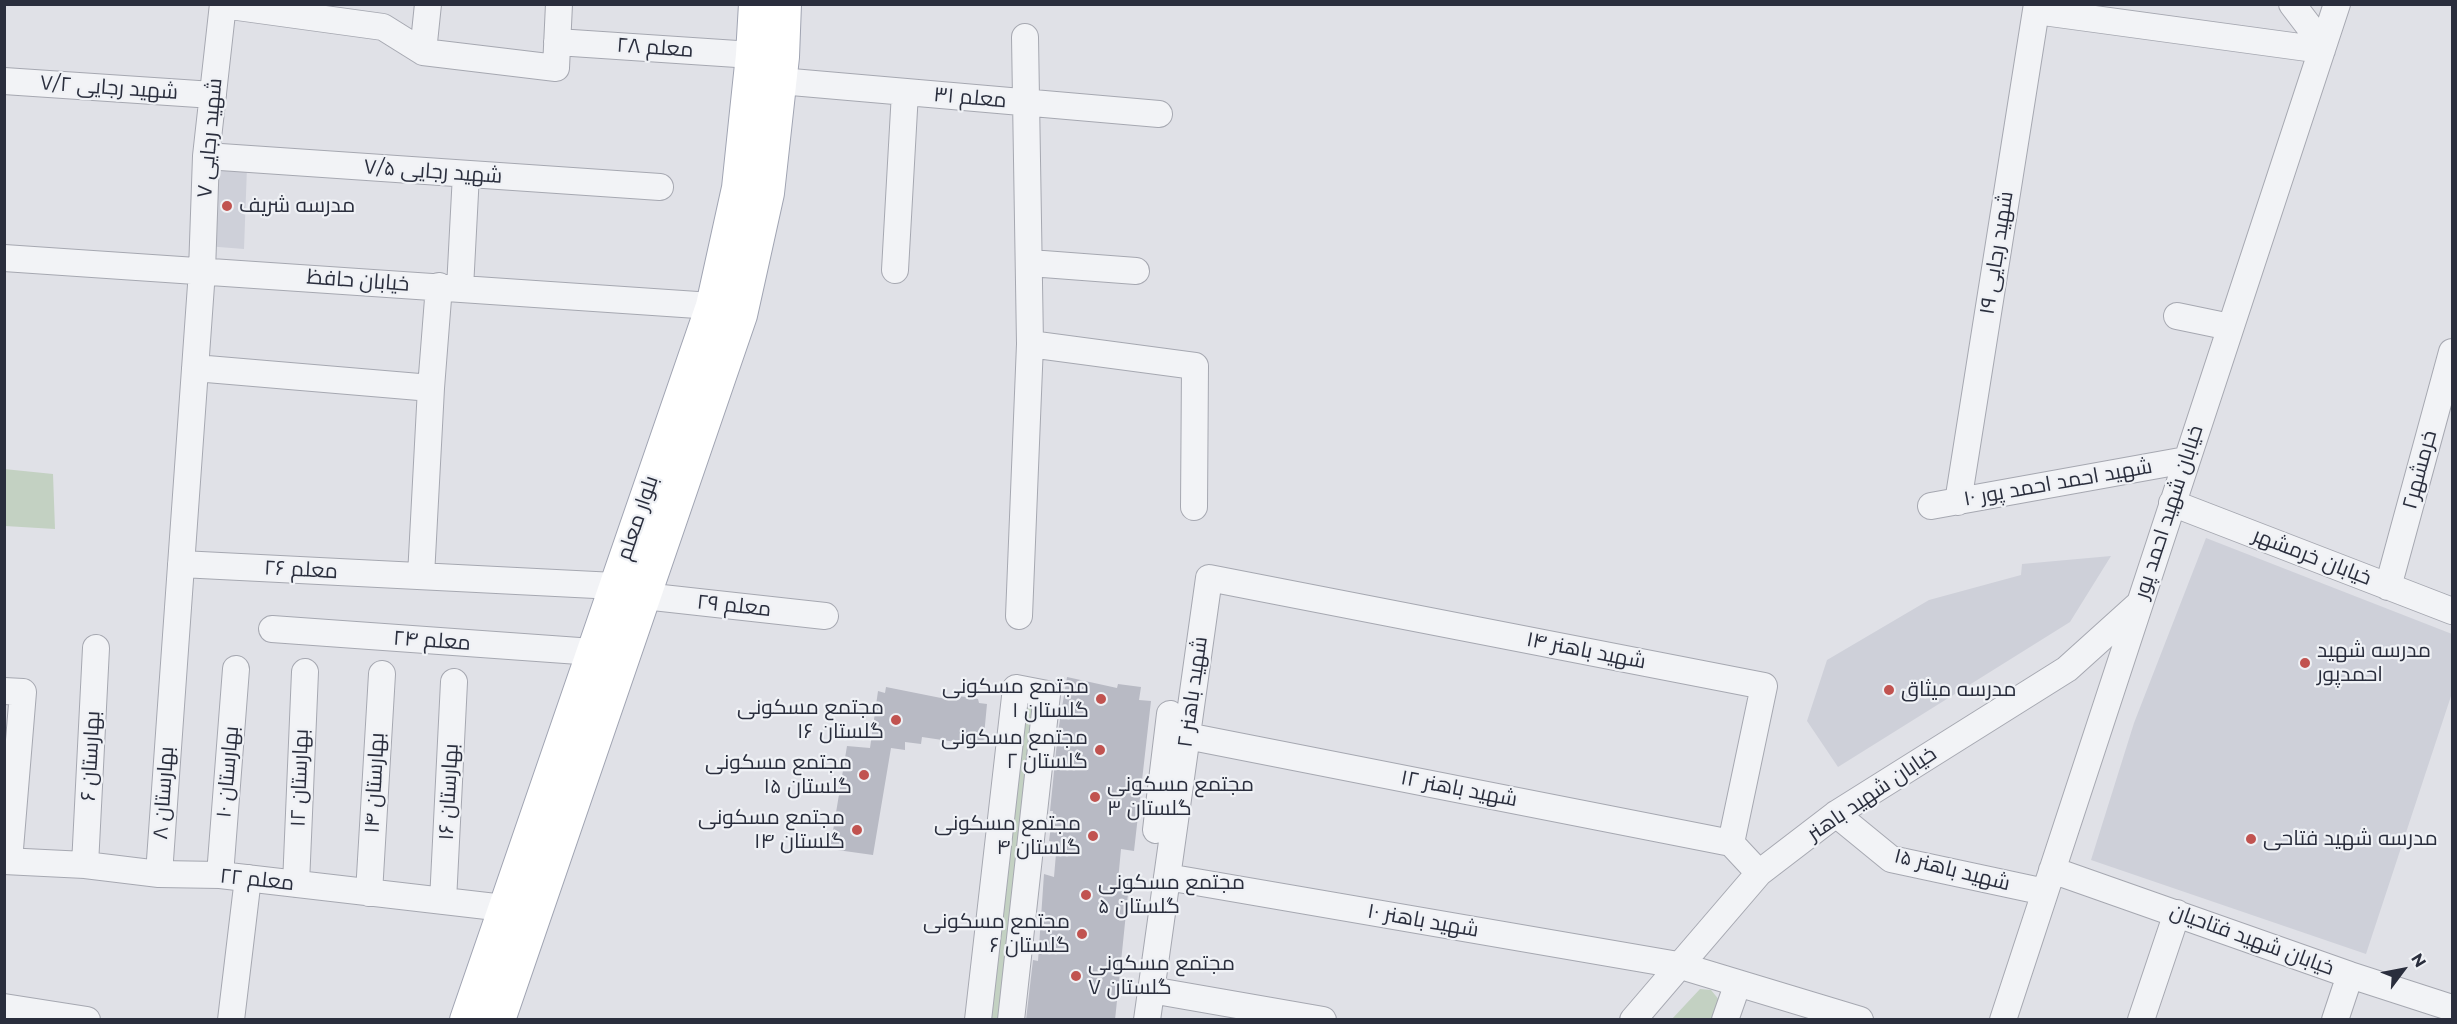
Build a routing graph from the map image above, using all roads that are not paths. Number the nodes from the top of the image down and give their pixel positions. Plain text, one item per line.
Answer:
1 (428, 4) edge
2 (559, 4) edge
3 (755, 4) edge
4 (785, 4) edge
5 (2292, 4) edge
6 (2337, 4) edge
7 (223, 5) edge
8 (2036, 8) edge
9 (1025, 37) dead end
10 (557, 42) junction
11 (2322, 50) junction
12 (423, 52) junction
13 (753, 55) junction
14 (4, 81) edge
15 (780, 81) junction
16 (905, 92) junction
17 (213, 95) junction
18 (1027, 102) junction
19 (1159, 114) dead end
20 (206, 156) junction
21 (466, 174) junction
22 (660, 188) dead end
23 (4, 258) edge
24 (1030, 263) junction
25 (895, 270) dead end
26 (202, 271) junction
27 (1136, 271) dead end
28 (450, 287) junction
29 (712, 306) junction
30 (2177, 316) dead end
31 (2230, 327) junction
32 (1030, 344) junction
33 (2452, 352) edge
34 (195, 368) junction
35 (431, 388) junction
36 (2186, 460) junction
37 (1958, 502) junction
38 (2172, 503) junction
39 (1931, 506) dead end
40 (1194, 507) dead end
41 (181, 564) junction
42 (420, 576) junction
43 (1209, 578) joint
44 (2388, 587) junction
45 (629, 591) junction
46 (2140, 602) junction
47 (2452, 611) edge
48 (825, 616) dead end
49 (1019, 616) dead end
50 (272, 629) dead end
51 (96, 648) dead end
52 (592, 652) junction
53 (236, 669) dead end
54 (305, 672) dead end
55 (382, 674) dead end
56 (454, 682) dead end
57 (14, 692) edge
58 (1170, 714) dead end
59 (1187, 736) junction
60 (576, 747) junction
61 (10, 790) edge
62 (1836, 814) junction
63 (1731, 843) junction
64 (7, 861) edge
65 (85, 865) junction
66 (1759, 873) junction
67 (159, 874) junction
68 (220, 875) junction
69 (1167, 877) junction
70 (248, 878) junction
71 (2048, 881) junction
72 (296, 884) junction
73 (369, 893) junction
74 (443, 901) junction
75 (504, 909) junction
76 (2177, 913) junction
77 (1678, 965) junction
78 (2350, 975) junction
79 (1738, 983) junction
80 (1151, 990) junction
81 (4, 1007) edge
82 (2452, 1008) edge
83 (87, 1020) edge
84 (231, 1020) edge
85 (466, 1020) edge
86 (499, 1020) edge
87 (978, 1020) edge
88 (1011, 1020) edge
89 (1134, 1020) edge
90 (1147, 1020) edge
91 (1323, 1020) edge
92 (1633, 1020) edge
93 (1725, 1020) edge
94 (1860, 1020) edge
95 (2003, 1020) edge
96 (2141, 1020) edge
97 (2336, 1020) edge

1 - 12 street
2 - 10 street
3 - 13 main road, بلوار معلم
4 - 15 main road, بلوار معلم
5 - 11 street
6 - 11 street, خیابان شهید احمد پور
7 - 12 street
7 - 17 street, شهید رجایی ۷
8 - 11 street
8 - 37 street, شهید رجایی ۱۹
9 - 18 street
10 - 12 street
10 - 13 street, معلم ۲۸
11 - 31 street, خیابان شهید احمد پور
13 - 29 main road, بلوار معلم
14 - 17 street, شهید رجایی ۷/۲
15 - 16 street, معلم ۳۱
15 - 45 main road, بلوار معلم
16 - 18 street, معلم ۳۱
16 - 25 street
17 - 20 street, شهید رجایی ۷
18 - 19 street, معلم ۳۱
18 - 24 street
20 - 21 street, شهید رجایی ۷/۵
20 - 26 street, شهید رجایی ۷
21 - 22 street, شهید رجایی ۷/۵
21 - 28 street
23 - 26 street, خیابان حافظ
24 - 27 street
24 - 32 street
26 - 28 street, خیابان حافظ
26 - 34 street, شهید رجایی ۷
28 - 29 street, خیابان حافظ
28 - 35 street
29 - 45 main road, بلوار معلم
30 - 31 street
31 - 36 street, خیابان شهید احمد پور
32 - 40 street
32 - 49 street
33 - 44 street, خرمشهر۲
34 - 35 street
34 - 41 street, شهید رجایی ۷
35 - 42 street
36 - 37 street, شهید احمد احمد پور ۱۰
36 - 38 street, خیابان شهید احمد پور
37 - 39 street, شهید احمد احمد پور ۱۰
38 - 44 street, خیابان خرمشهر
38 - 46 street, خیابان شهید احمد پور
41 - 42 street, معلم ۲۶
41 - 67 street, بهارستان ۸
42 - 45 street, معلم ۲۶
43 - 59 street, شهید باهنر ۲
43 - 63 street, شهید باهنر ۱۴
44 - 47 street, خیابان خرمشهر
45 - 48 street, معلم ۲۹
45 - 52 main road, بلوار معلم
45 - 60 main road, بلوار معلم
46 - 62 street, خیابان شهید باهنر
46 - 71 street, خیابان شهید احمد پور
50 - 52 street, معلم ۲۴
51 - 65 street, بهارستان ۶
52 - 60 main road, بلوار معلم
53 - 68 street, بهارستان ۱۰
54 - 72 street, بهارستان ۱۲
55 - 73 street, بهارستان ۱۴
56 - 74 street, بهارستان ۱۶
57 - 61 street
58 - 89 street
59 - 63 street, شهید باهنر ۱۲
59 - 69 street, شهید باهنر ۲
60 - 75 main road, بلوار معلم
60 - 86 main road, بلوار معلم
61 - 64 street
62 - 66 street, خیابان شهید باهنر
62 - 71 street, شهید باهنر ۱۵
63 - 66 street
64 - 65 street, معلم ۲۲
65 - 67 street, معلم ۲۲
66 - 77 street, خیابان شهید باهنر
67 - 68 street, معلم ۲۲
68 - 70 street, معلم ۲۲
69 - 77 street, شهید باهنر ۱۰
69 - 80 street, شهید باهنر ۲
70 - 72 street, معلم ۲۲
70 - 84 street
71 - 76 street, خیابان شهید فتاحیان
71 - 95 street, خیابان شهید احمد پور
72 - 73 street, معلم ۲۲
73 - 74 street, معلم ۲۲
74 - 75 street, معلم ۲۲
75 - 85 main road, بلوار معلم
76 - 78 street, خیابان شهید فتاحیان
76 - 96 street
77 - 79 street, شهید باهنر ۱۰
77 - 92 street, خیابان شهید باهنر
78 - 82 street, خیابان شهید فتاحیان
78 - 97 street
79 - 93 street
79 - 94 street, شهید باهنر ۱۰
80 - 90 street, شهید باهنر ۲
80 - 91 street
81 - 83 street
87 - 88 street

